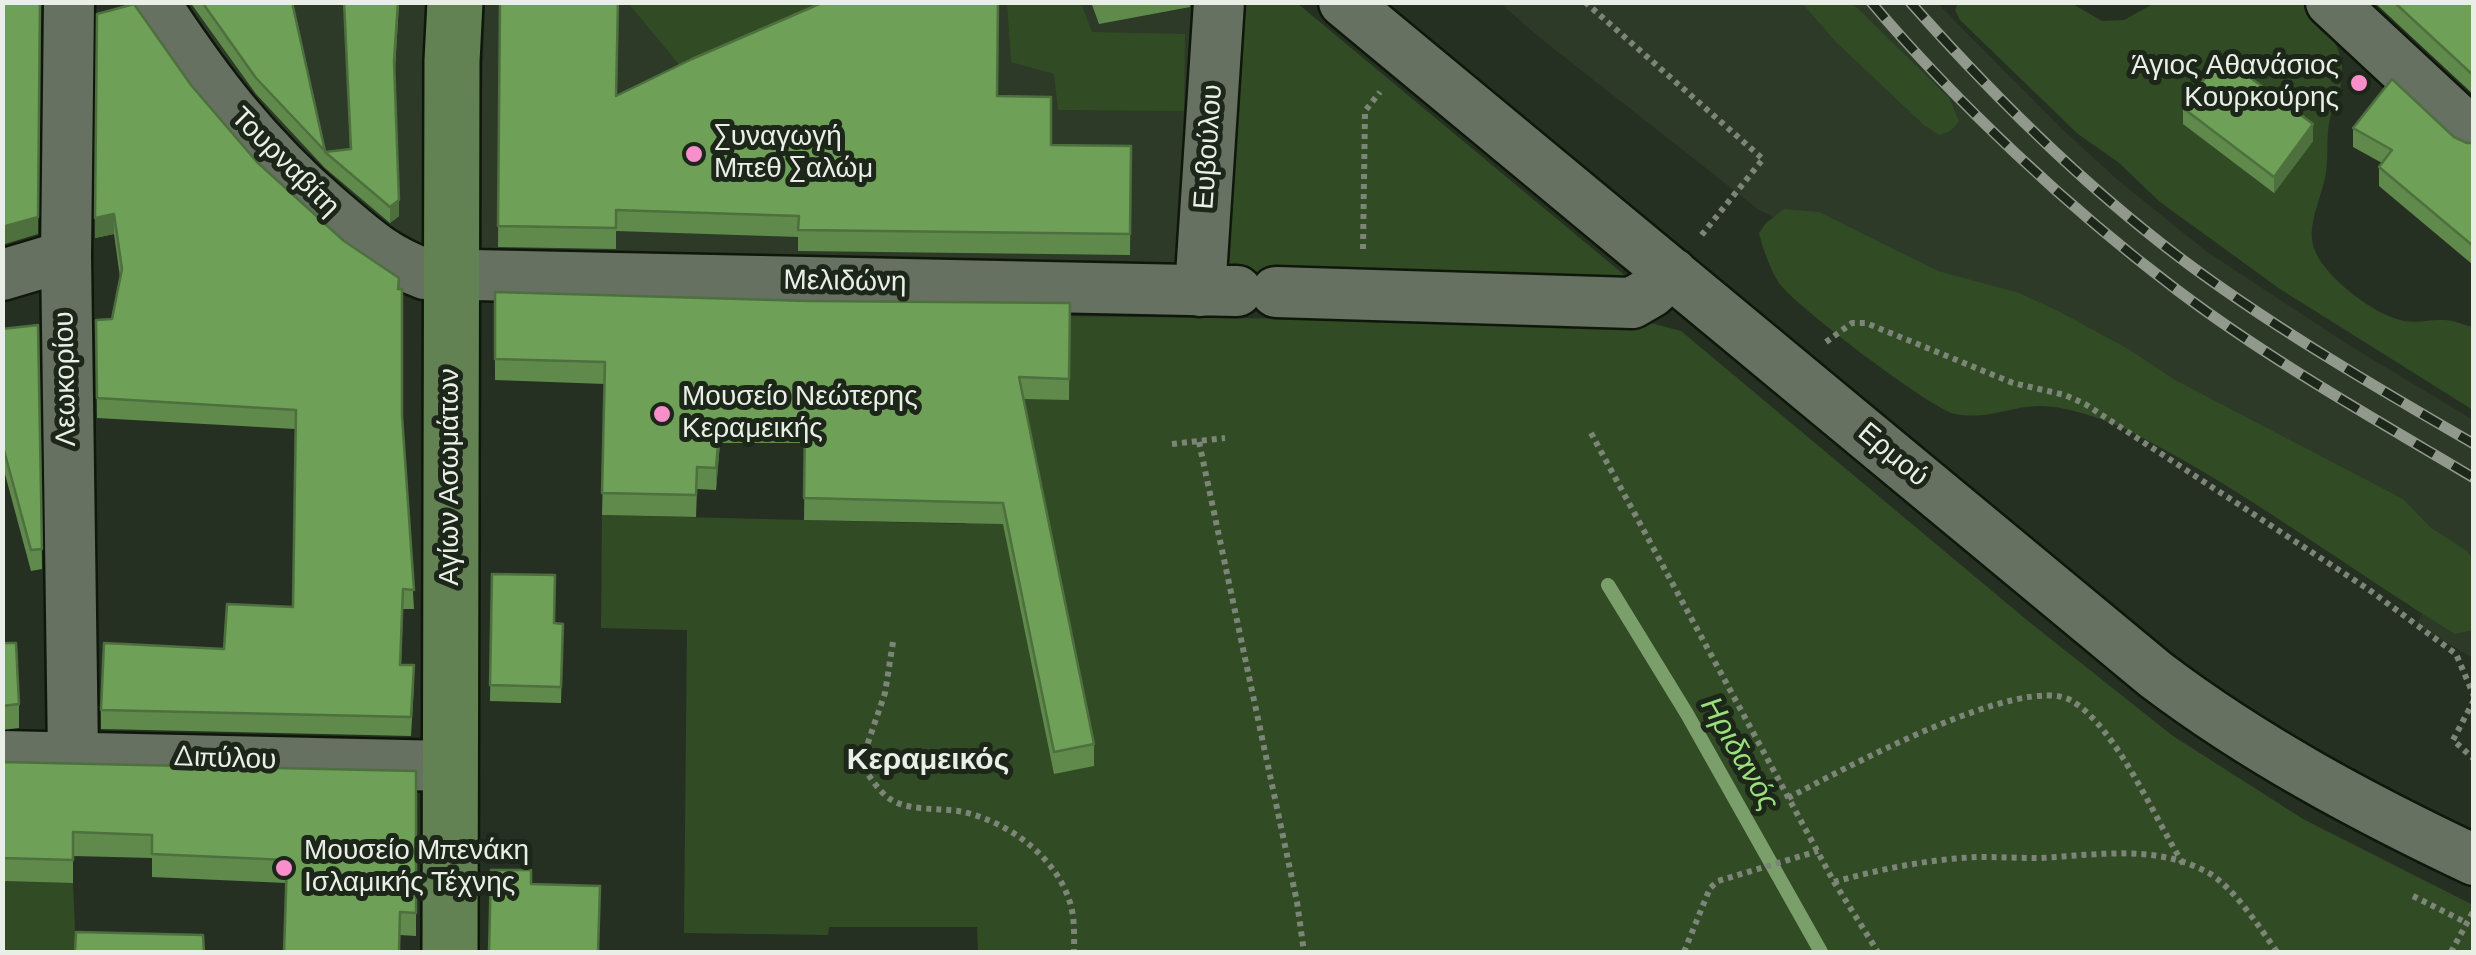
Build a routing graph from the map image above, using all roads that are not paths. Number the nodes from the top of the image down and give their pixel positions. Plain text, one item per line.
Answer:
1 (70, 2) edge
2 (154, 2) edge
3 (455, 2) edge
4 (1218, 2) edge
5 (1344, 2) edge
6 (2331, 2) edge
7 (2474, 134) edge
8 (66, 256) junction
9 (1672, 273) junction
10 (2, 275) edge
11 (452, 276) junction
12 (1238, 292) junction
13 (73, 755) junction
14 (2, 756) edge
15 (448, 766) junction
16 (2474, 860) edge
17 (450, 952) edge

1 - 8 street, Λεωκορίου
2 - 11 street, Τουρναβίτη
3 - 11 street, Αγίων Ασωμάτων
4 - 12 street, Ευβούλου
5 - 9 street, Ερμού
6 - 7 street
8 - 10 street
8 - 13 street, Λεωκορίου
9 - 12 street, Μελιδώνη
9 - 16 street, Ερμού
11 - 12 street, Μελιδώνη
11 - 15 street, Αγίων Ασωμάτων
13 - 14 street, Διπύλου
13 - 15 street, Διπύλου
15 - 17 street, Αγίων Ασωμάτων

